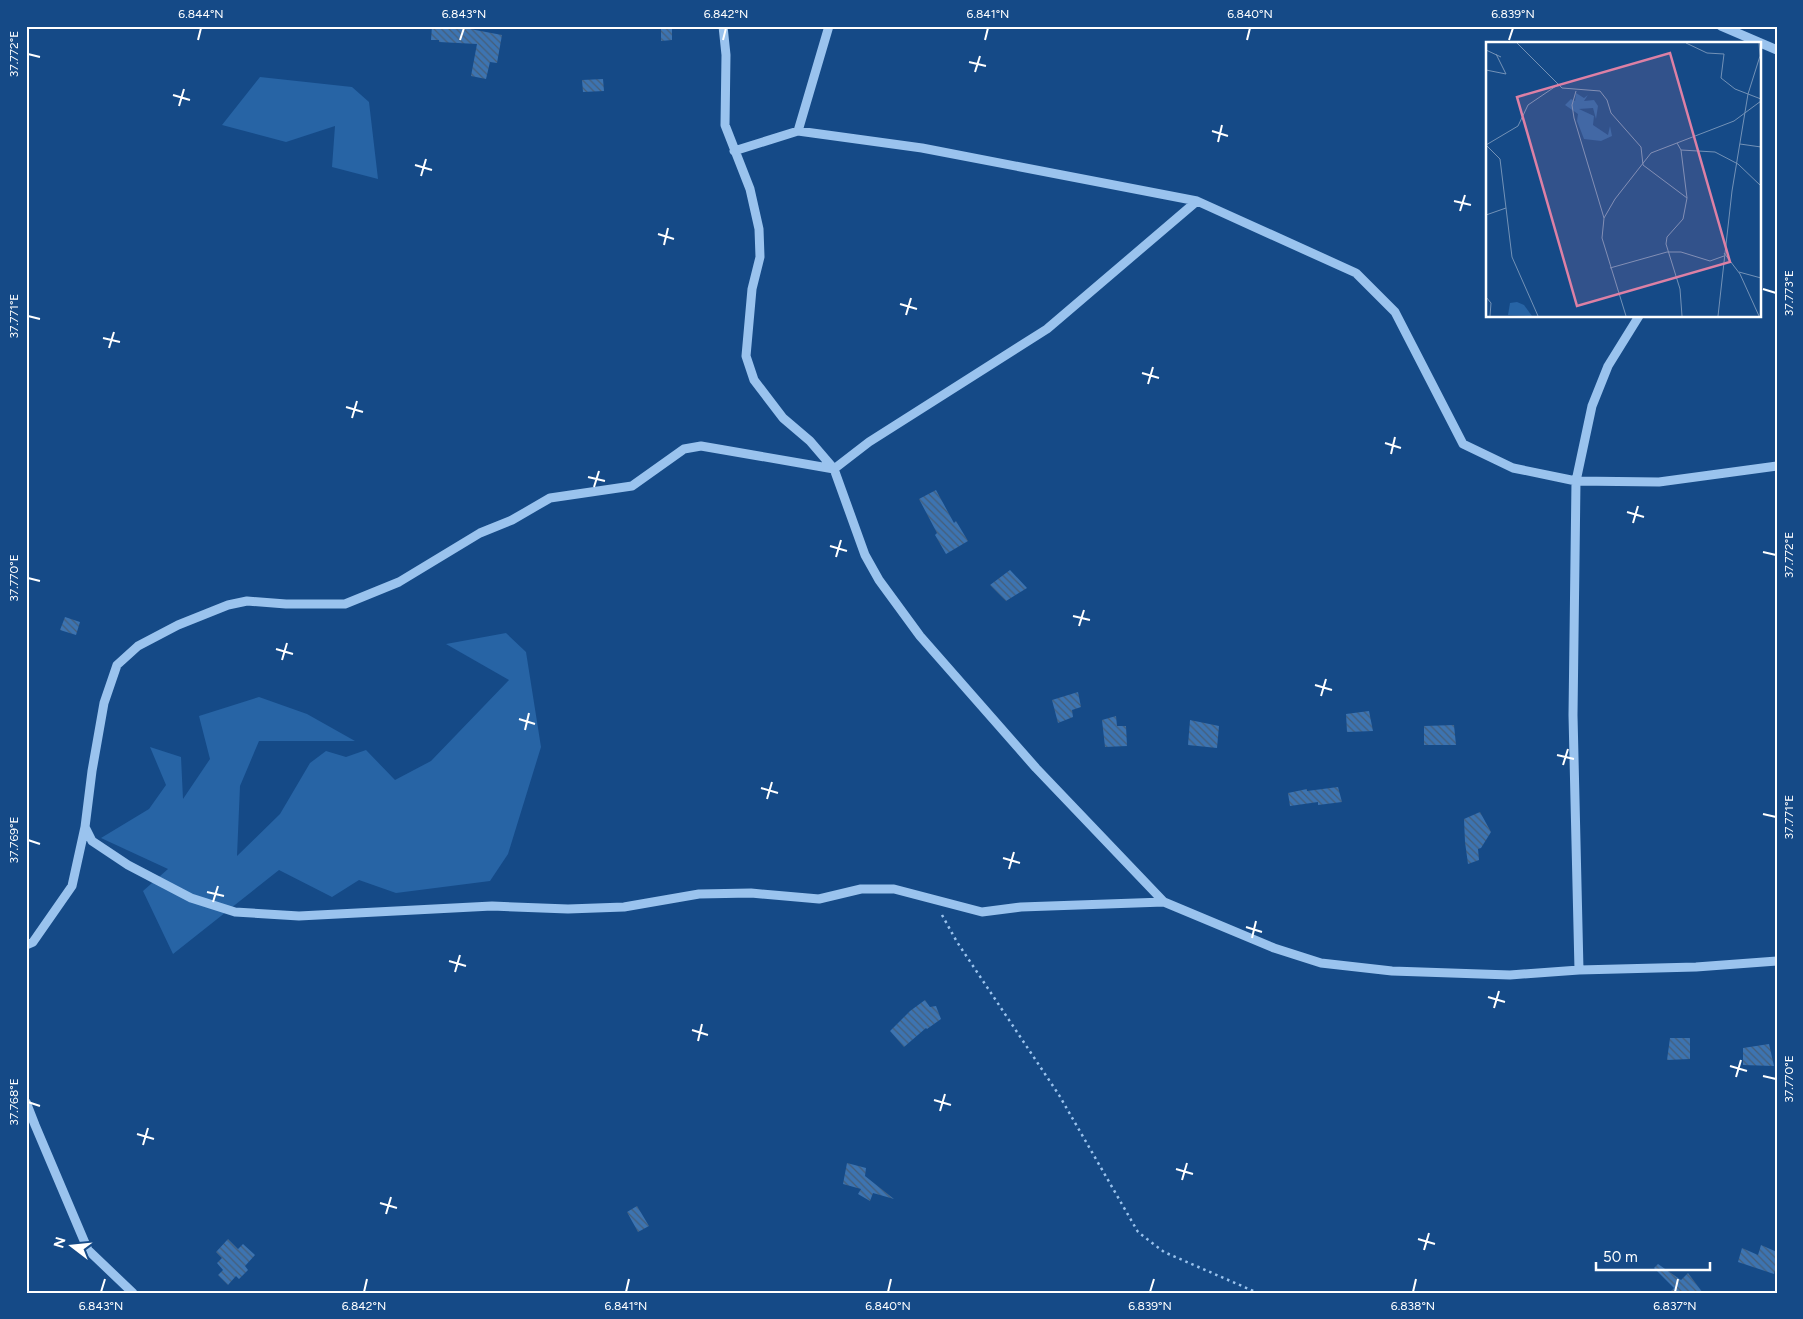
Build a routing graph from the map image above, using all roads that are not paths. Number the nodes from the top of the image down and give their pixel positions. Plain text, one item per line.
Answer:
1 (723, 26) edge
2 (829, 26) edge
3 (1721, 26) edge
4 (1743, 40) edge
5 (1760, 45) edge
6 (1777, 50) edge
7 (798, 130) junction
8 (734, 151) junction
9 (1197, 201) junction
10 (1639, 318) edge
11 (1777, 466) edge
12 (834, 469) junction
13 (1576, 480) junction
14 (85, 827) junction
15 (1164, 902) junction
16 (26, 945) edge
17 (1777, 962) edge
18 (1579, 970) junction
19 (26, 1102) edge
20 (133, 1293) edge

1 - 8 street
2 - 7 street
3 - 4 street
5 - 6 street
7 - 8 street
7 - 9 street
8 - 12 street
9 - 12 street
9 - 13 street
10 - 13 street
11 - 13 street
12 - 14 street
12 - 15 street
13 - 18 street
14 - 15 street
14 - 16 street
15 - 18 street
17 - 18 street
19 - 20 street

